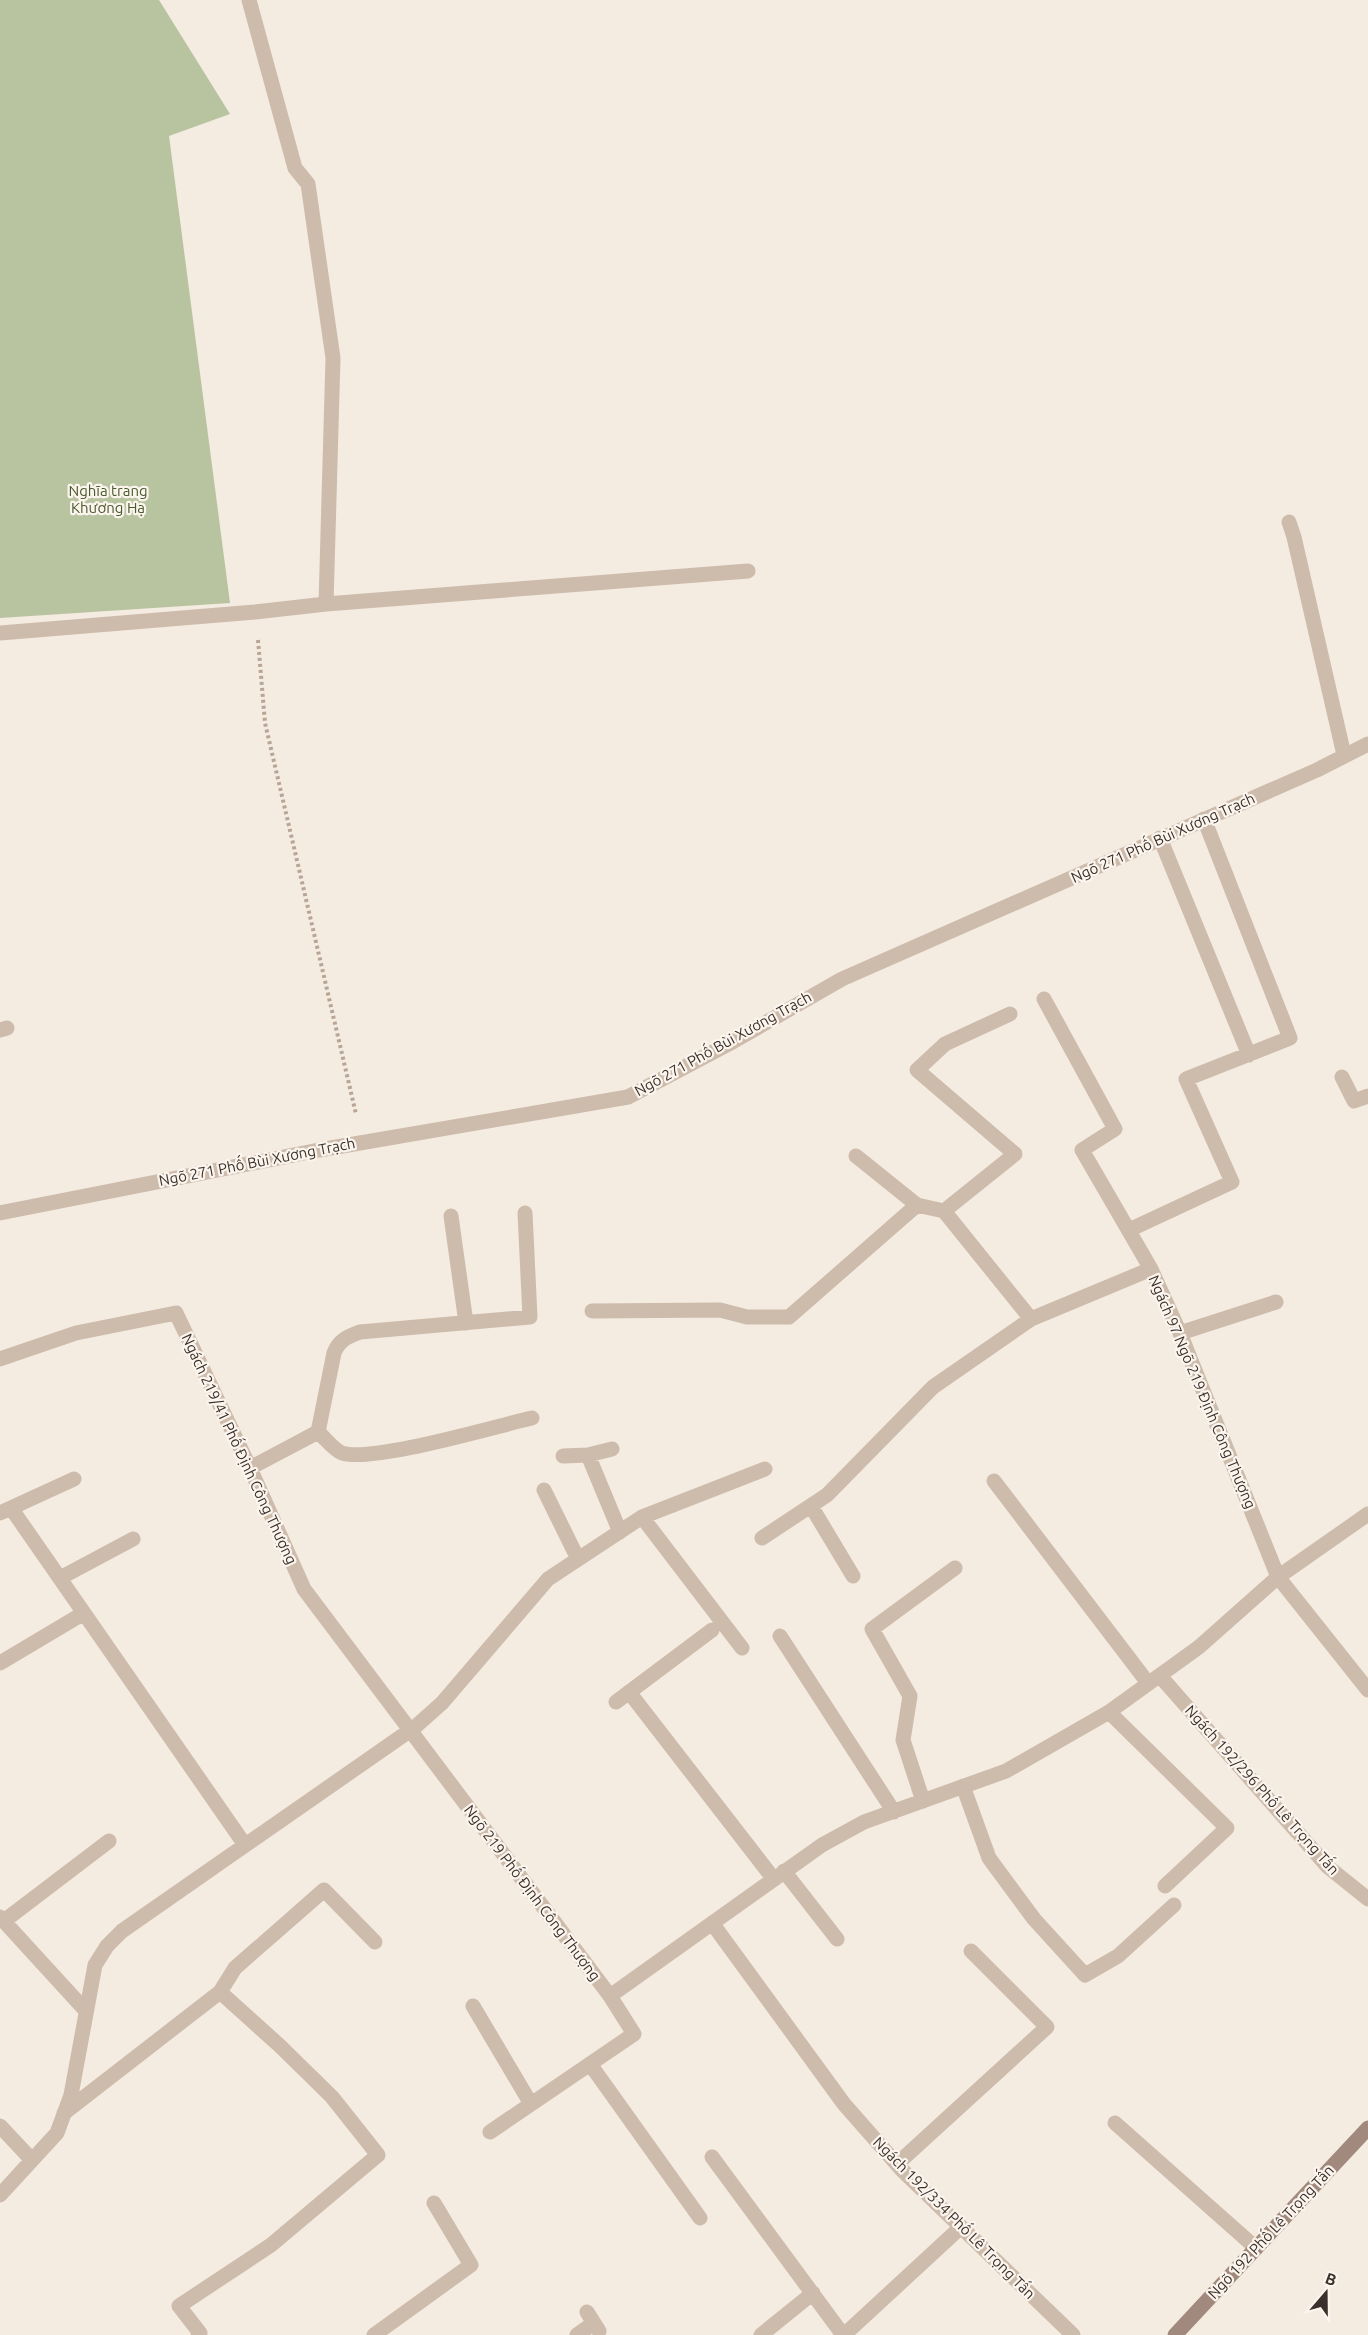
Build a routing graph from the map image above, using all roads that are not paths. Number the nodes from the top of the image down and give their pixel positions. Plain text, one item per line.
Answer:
1 (249, 0) edge
2 (1289, 522) dead end
3 (748, 571) dead end
4 (326, 604) junction
5 (0, 633) edge
6 (1368, 744) edge
7 (1344, 755) junction
8 (1204, 819) junction
9 (1160, 838) junction
10 (1044, 999) dead end
11 (1010, 1014) dead end
12 (1249, 1055) junction
13 (1342, 1077) dead end
14 (1368, 1096) edge
15 (856, 1156) dead end
16 (917, 1205) junction
17 (944, 1211) junction
18 (0, 1213) edge
19 (525, 1213) dead end
20 (451, 1216) dead end
21 (1129, 1230) junction
22 (1151, 1269) junction
23 (1276, 1302) dead end
24 (592, 1311) dead end
25 (1031, 1319) junction
26 (466, 1323) junction
27 (1180, 1333) junction
28 (0, 1359) edge
29 (532, 1418) dead end
30 (318, 1432) junction
31 (612, 1449) dead end
32 (588, 1455) junction
33 (563, 1456) dead end
34 (250, 1468) junction
35 (765, 1469) dead end
36 (74, 1479) dead end
37 (994, 1481) dead end
38 (544, 1491) dead end
39 (811, 1506) junction
40 (6, 1511) edge
41 (1368, 1514) edge
42 (642, 1517) junction
43 (620, 1532) junction
44 (762, 1538) dead end
45 (133, 1539) dead end
46 (578, 1559) junction
47 (955, 1568) dead end
48 (853, 1576) dead end
49 (1278, 1577) junction
50 (60, 1578) junction
51 (84, 1613) junction
52 (712, 1630) dead end
53 (780, 1636) dead end
54 (742, 1648) dead end
55 (0, 1663) edge
56 (1154, 1679) junction
57 (1368, 1690) edge
58 (629, 1692) junction
59 (616, 1702) dead end
60 (1109, 1712) junction
61 (410, 1731) junction
62 (963, 1786) junction
63 (923, 1801) junction
64 (894, 1812) junction
65 (109, 1841) dead end
66 (245, 1845) junction
67 (779, 1874) junction
68 (1165, 1886) dead end
69 (1368, 1899) edge
70 (1174, 1905) dead end
71 (2, 1919) edge
72 (712, 1923) junction
73 (837, 1939) dead end
74 (375, 1942) dead end
75 (971, 1951) dead end
76 (220, 1992) junction
77 (610, 1996) junction
78 (472, 2006) dead end
79 (86, 2011) junction
80 (590, 2064) junction
81 (531, 2104) junction
82 (64, 2113) junction
83 (1115, 2123) dead end
84 (0, 2126) edge
85 (1368, 2128) edge
86 (490, 2132) dead end
87 (712, 2157) dead end
88 (31, 2159) junction
89 (897, 2164) junction
90 (0, 2195) edge
91 (434, 2203) dead end
92 (700, 2218) dead end
93 (961, 2227) junction
94 (1256, 2248) junction
95 (813, 2293) junction
96 (593, 2322) dead end
97 (200, 2334) edge
98 (374, 2335) edge
99 (577, 2335) edge
100 (761, 2335) edge
101 (843, 2335) edge
102 (1073, 2335) edge
103 (1175, 2335) edge

1 - 4 lane
2 - 7 lane
3 - 4 lane
4 - 5 lane
6 - 7 lane, Ngõ 271 Phố Bùi Xương Trạch
7 - 8 lane, Ngõ 271 Phố Bùi Xương Trạch
8 - 9 lane, Ngõ 271 Phố Bùi Xương Trạch
8 - 12 lane
9 - 12 lane
9 - 18 lane, Ngõ 271 Phố Bùi Xương Trạch
10 - 21 lane, Ngách 97 Ngõ 219 Định Công Thượng
11 - 17 lane
12 - 21 lane
13 - 14 lane
15 - 16 lane
16 - 17 lane
16 - 24 lane
17 - 25 lane
19 - 26 lane
20 - 26 lane
21 - 22 lane, Ngách 97 Ngõ 219 Định Công Thượng
22 - 25 lane
22 - 27 lane, Ngách 97 Ngõ 219 Định Công Thượng
23 - 27 lane
25 - 39 lane
26 - 30 lane
27 - 49 lane, Ngách 97 Ngõ 219 Định Công Thượng
28 - 34 lane, Ngách 219/41 Phố Định Công Thượng
29 - 30 lane
30 - 34 lane
31 - 32 lane
32 - 33 lane
32 - 43 lane
34 - 61 lane, Ngách 219/41 Phố Định Công Thượng
35 - 42 lane
36 - 40 lane
37 - 56 lane, Ngách 192/296 Phố Lê Trọng Tấn
38 - 46 lane
39 - 44 lane
39 - 48 lane
40 - 50 lane
41 - 49 lane, Ngõ 219 Phố Định Công Thượng
42 - 43 lane
42 - 54 lane
43 - 46 lane
45 - 50 lane
46 - 61 lane
47 - 63 lane
49 - 56 lane, Ngõ 219 Phố Định Công Thượng
49 - 57 lane, Ngách 97 Ngõ 219 Định Công Thượng
50 - 51 lane
51 - 55 lane
51 - 66 lane
52 - 58 lane
53 - 64 lane
56 - 60 lane, Ngõ 219 Phố Định Công Thượng
56 - 69 lane, Ngách 192/296 Phố Lê Trọng Tấn
58 - 59 lane
58 - 67 lane
60 - 62 lane, Ngõ 219 Phố Định Công Thượng
60 - 68 lane
61 - 66 lane
61 - 77 lane, Ngõ 219 Phố Định Công Thượng
62 - 63 lane, Ngõ 219 Phố Định Công Thượng
62 - 70 lane
63 - 64 lane, Ngõ 219 Phố Định Công Thượng
64 - 67 lane, Ngõ 219 Phố Định Công Thượng
65 - 71 lane
66 - 79 lane
67 - 72 lane, Ngõ 219 Phố Định Công Thượng
67 - 73 lane
71 - 79 lane
72 - 77 lane, Ngõ 219 Phố Định Công Thượng
72 - 89 lane, Ngách 192/334 Phố Lê Trọng Tấn
74 - 76 lane
75 - 89 lane
76 - 82 lane
76 - 97 lane
77 - 80 lane
78 - 81 lane
79 - 82 lane
80 - 81 lane
80 - 92 lane
81 - 86 lane
82 - 88 lane
83 - 94 lane
84 - 88 lane
85 - 94 street, Ngõ 192 Phố Lê Trọng Tấn
87 - 95 lane
88 - 90 lane
89 - 93 lane, Ngách 192/334 Phố Lê Trọng Tấn
91 - 98 lane
93 - 101 lane
93 - 102 lane, Ngách 192/334 Phố Lê Trọng Tấn
94 - 103 street, Ngõ 192 Phố Lê Trọng Tấn
95 - 100 lane
95 - 101 lane
96 - 99 lane

